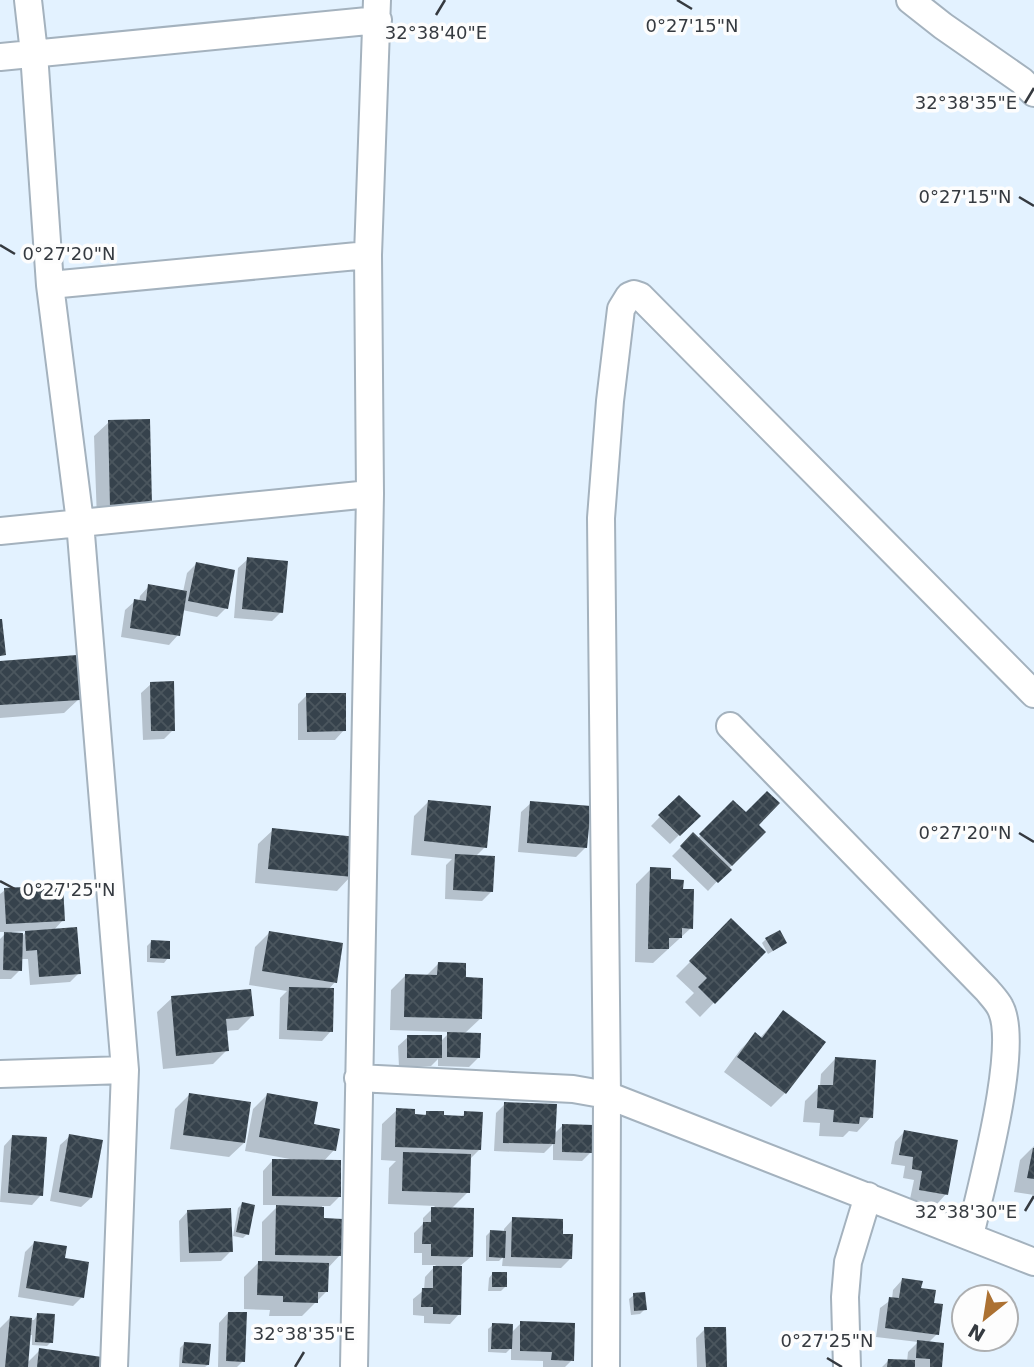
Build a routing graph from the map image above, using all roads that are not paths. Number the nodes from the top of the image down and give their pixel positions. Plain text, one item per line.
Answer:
1 (28, 0) edge
2 (910, 0) edge
3 (377, 10) edge
4 (34, 53) junction
5 (0, 57) edge
6 (1034, 93) edge
7 (368, 255) junction
8 (50, 285) junction
9 (370, 494) junction
10 (79, 522) junction
11 (0, 531) edge
12 (1034, 694) edge
13 (730, 726) dead end
14 (125, 1069) junction
15 (0, 1074) edge
16 (358, 1078) junction
17 (607, 1095) junction
18 (868, 1196) junction
19 (970, 1236) junction
20 (1034, 1262) edge
21 (114, 1367) edge
22 (354, 1367) edge
23 (606, 1367) edge
24 (847, 1367) edge

1 - 4 street
2 - 6 street
3 - 4 street
3 - 7 street
4 - 5 street
4 - 8 street
7 - 8 street
7 - 9 street
8 - 10 street
9 - 10 street
9 - 16 street
10 - 11 street
10 - 14 street
12 - 17 street
13 - 19 street
14 - 15 street
14 - 21 street
16 - 17 street
16 - 22 street
17 - 18 street
17 - 23 street
18 - 19 street
18 - 24 street
19 - 20 street

